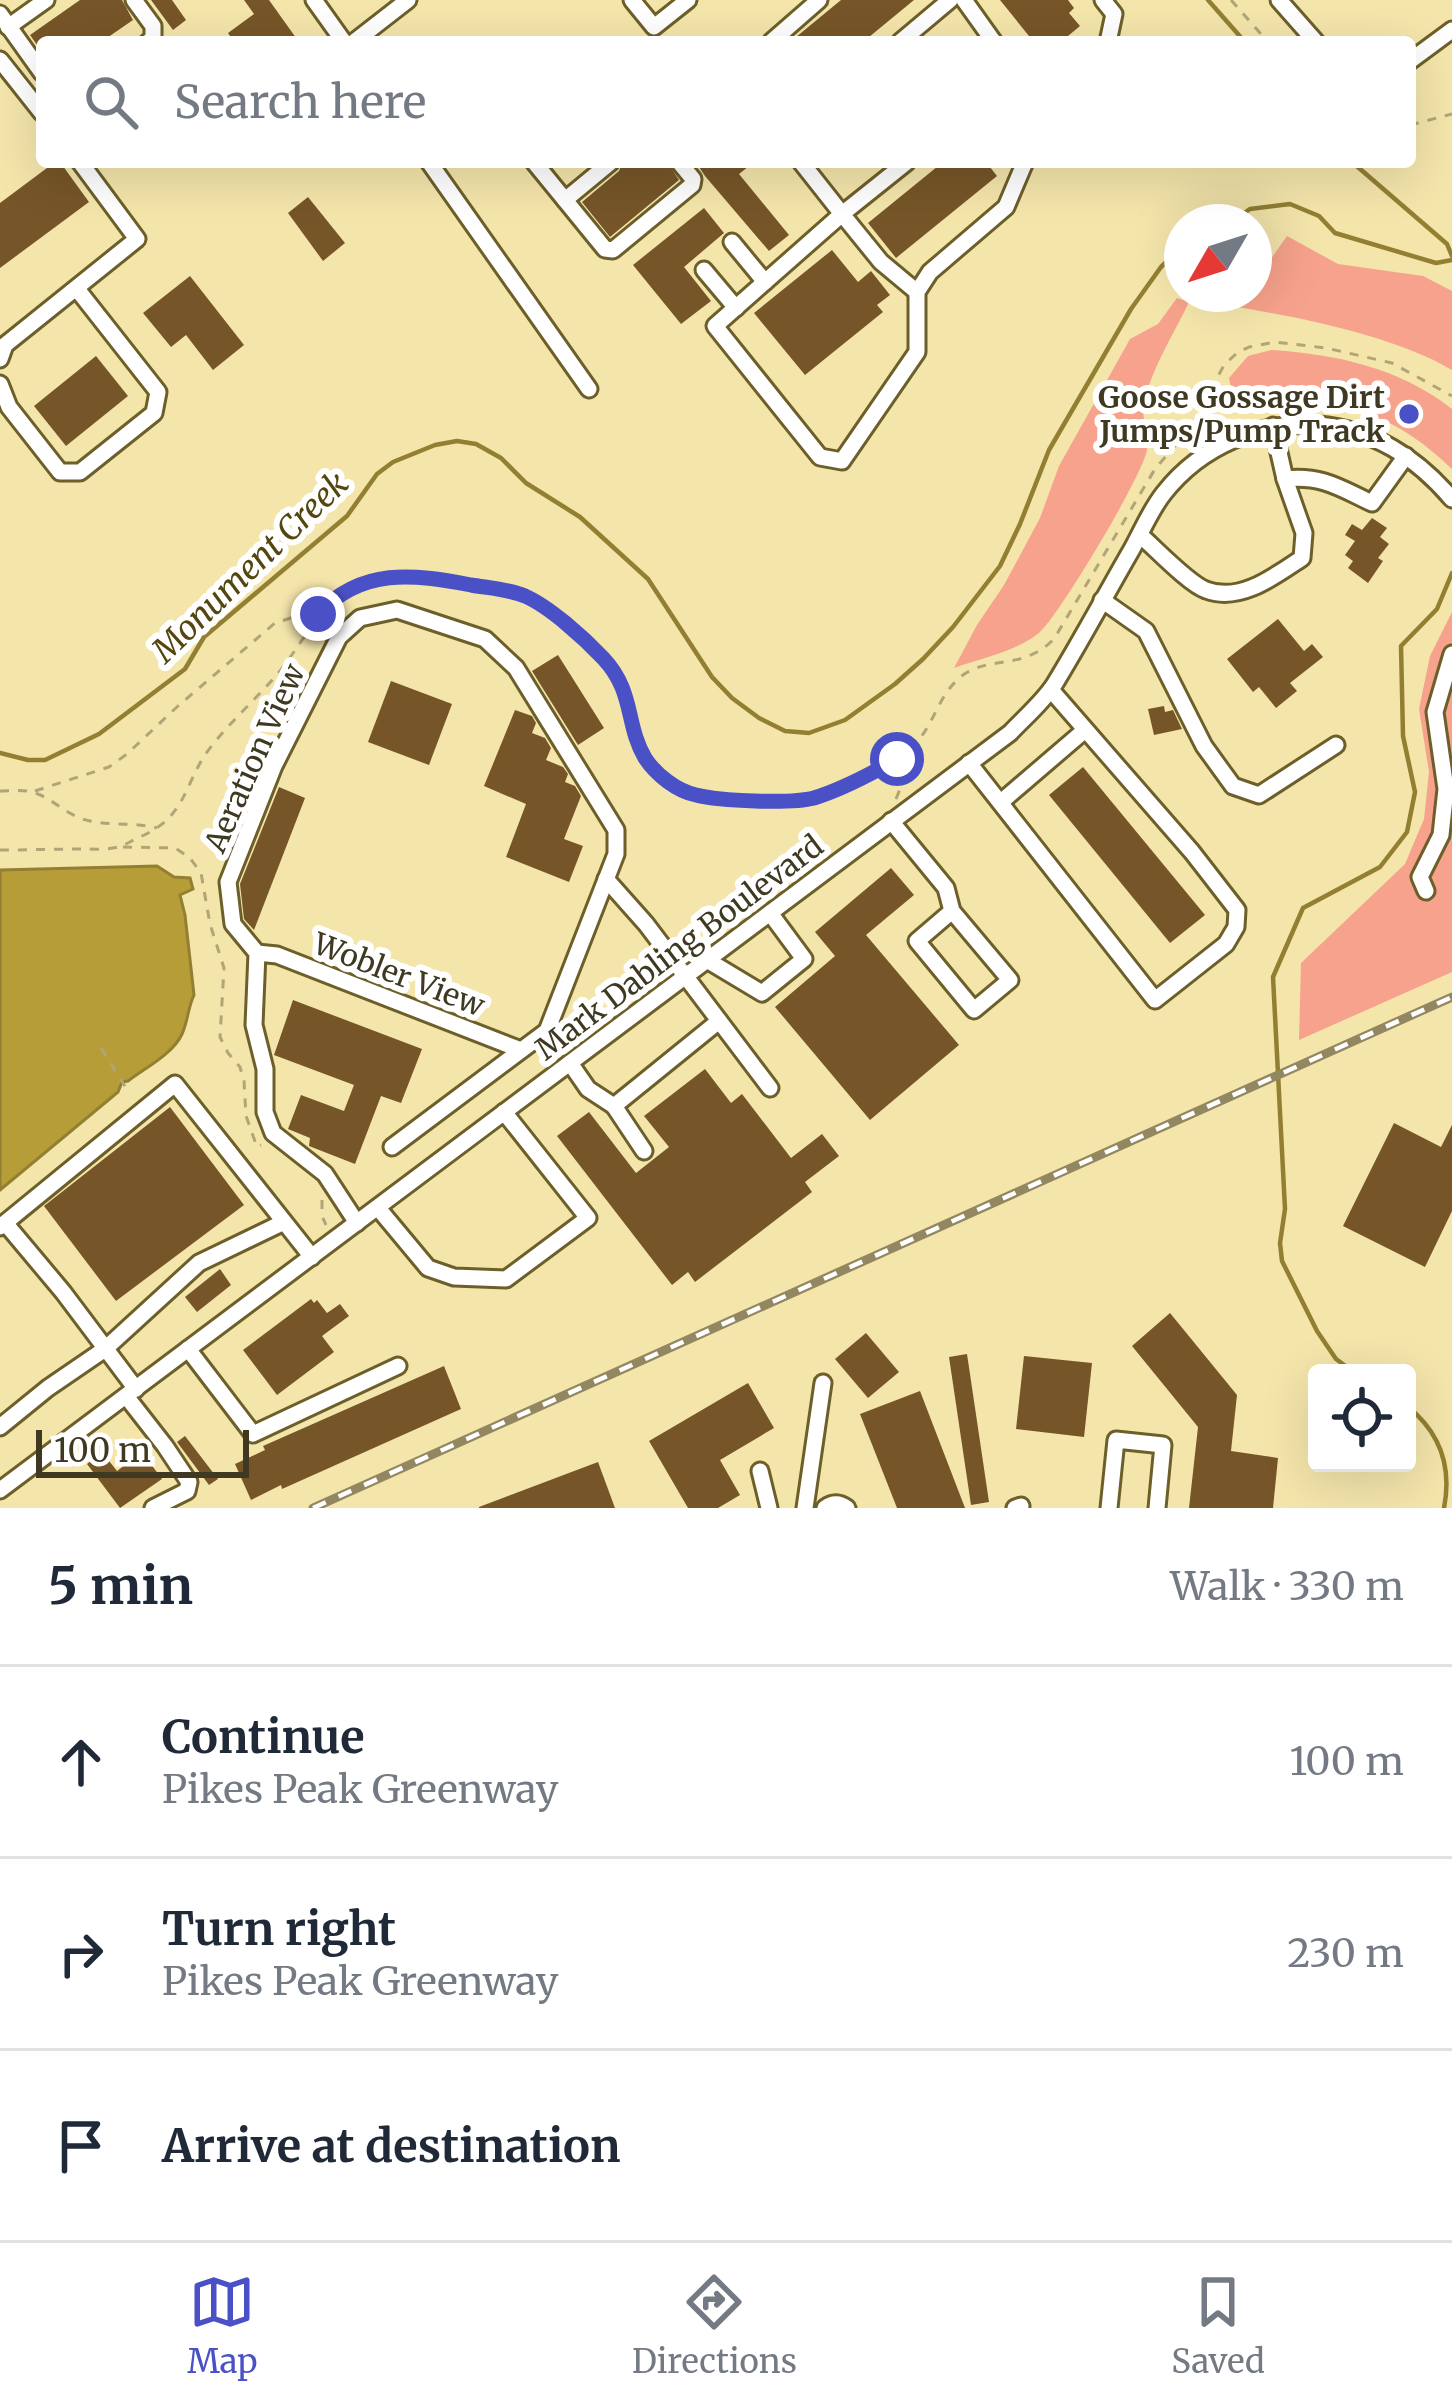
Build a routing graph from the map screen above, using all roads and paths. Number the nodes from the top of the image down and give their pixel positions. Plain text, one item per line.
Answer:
1 (46, 0) edge
2 (134, 0) edge
3 (314, 0) edge
4 (408, 0) edge
5 (632, 0) edge
6 (688, 0) edge
7 (819, 0) edge
8 (950, 0) edge
9 (964, 0) edge
10 (1102, 0) edge
11 (1232, 0) edge
12 (1279, 0) edge
13 (4, 20) edge
14 (1452, 30) edge
15 (154, 36) edge
16 (340, 36) edge
17 (362, 36) edge
18 (778, 36) edge
19 (907, 36) edge
20 (990, 36) edge
21 (1109, 36) edge
22 (1263, 36) edge
23 (1311, 36) edge
24 (1416, 57) edge
25 (0, 60) edge
26 (36, 65) edge
27 (36, 105) edge
28 (1452, 114) edge
29 (1416, 123) edge
30 (84, 168) edge
31 (433, 168) edge
32 (544, 168) edge
33 (604, 168) edge
34 (684, 168) edge
35 (805, 168) edge
36 (900, 168) edge
37 (1022, 168) edge
38 (565, 200) junction
39 (842, 214) junction
40 (732, 242) dead end
41 (704, 270) dead end
42 (765, 282) junction
43 (77, 289) junction
44 (917, 292) junction
45 (736, 308) junction
46 (0, 359) edge
47 (0, 384) edge
48 (589, 389) dead end
49 (1452, 397) edge
50 (1273, 427) junction
51 (1406, 456) junction
52 (1285, 479) junction
53 (1452, 499) edge
54 (1140, 535) junction
55 (1102, 601) junction
56 (318, 614) junction
57 (1452, 654) edge
58 (1051, 690) junction
59 (1085, 730) junction
60 (917, 745) junction
61 (1336, 746) dead end
62 (969, 763) junction
63 (0, 791) edge
64 (34, 791) junction
65 (1000, 802) junction
66 (891, 821) junction
67 (157, 828) junction
68 (1446, 841) edge
69 (122, 847) junction
70 (0, 850) edge
71 (606, 879) junction
72 (1426, 891) dead end
73 (952, 911) junction
74 (770, 913) junction
75 (257, 953) junction
76 (707, 960) junction
77 (685, 977) junction
78 (719, 1021) junction
79 (101, 1048) dead end
80 (521, 1050) junction
81 (570, 1063) junction
82 (770, 1088) dead end
83 (128, 1091) dead end
84 (614, 1106) junction
85 (504, 1112) junction
86 (269, 1145) dead end
87 (392, 1147) dead end
88 (644, 1150) dead end
89 (321, 1191) dead end
90 (378, 1208) junction
91 (284, 1222) junction
92 (357, 1223) junction
93 (3, 1225) edge
94 (333, 1241) junction
95 (312, 1257) junction
96 (105, 1348) junction
97 (188, 1349) junction
98 (398, 1366) dead end
99 (823, 1383) dead end
100 (131, 1392) junction
101 (0, 1427) edge
102 (760, 1471) dead end
103 (0, 1490) edge
104 (153, 1508) edge
105 (769, 1508) edge
106 (805, 1508) edge
107 (825, 1508) edge
108 (847, 1508) edge
109 (1109, 1508) edge
110 (1157, 1508) edge

1 - 13 street
2 - 15 street
3 - 16 street
4 - 17 street
5 - 6 street
7 - 18 street
8 - 19 street
9 - 20 street
10 - 21 street
11 - 22 path
12 - 23 street
13 - 26 street
14 - 24 street
25 - 27 street
28 - 29 path
30 - 43 street
31 - 48 street
32 - 38 street
33 - 38 street
34 - 38 street
35 - 39 street
36 - 39 street
37 - 44 street
39 - 42 street
39 - 44 street
40 - 42 street
41 - 45 street
42 - 45 street
43 - 46 street
43 - 47 street
44 - 45 street
49 - 60 path
50 - 51 street, Mark Dabling Boulevard
50 - 52 street
50 - 54 street, Mark Dabling Boulevard
51 - 52 street
51 - 53 street, Mark Dabling Boulevard
52 - 54 street
54 - 55 street, Mark Dabling Boulevard
55 - 58 street, Mark Dabling Boulevard
55 - 61 street
56 - 60 path
56 - 64 path
56 - 67 path
57 - 68 street
58 - 59 street
58 - 62 street, Mark Dabling Boulevard
59 - 65 street
59 - 65 street
60 - 66 path
62 - 65 street
62 - 66 street, Mark Dabling Boulevard
63 - 64 path
64 - 67 path
66 - 73 street
66 - 74 street, Mark Dabling Boulevard
67 - 69 path
68 - 72 street
69 - 70 path
69 - 86 path
71 - 75 street, Aeration View
71 - 77 street
71 - 80 street, Aeration View
73 - 73 street
74 - 76 street, Mark Dabling Boulevard
74 - 76 street
75 - 80 street, Wobler View
75 - 92 street, Aeration View
76 - 77 street, Mark Dabling Boulevard
77 - 78 street
77 - 81 street, Mark Dabling Boulevard
78 - 82 street
78 - 84 street
79 - 83 path
80 - 87 street, Aeration View
81 - 84 street
81 - 85 street, Mark Dabling Boulevard
84 - 88 street
85 - 90 street, Mark Dabling Boulevard
85 - 90 street
89 - 94 path
90 - 92 street, Mark Dabling Boulevard
91 - 93 street
91 - 95 street
91 - 96 street
92 - 94 street, Mark Dabling Boulevard
93 - 96 street
94 - 95 street, Mark Dabling Boulevard
95 - 97 street, Mark Dabling Boulevard
96 - 100 street
96 - 101 street
97 - 98 street
97 - 100 street, Mark Dabling Boulevard
99 - 106 street
100 - 103 street, Mark Dabling Boulevard
100 - 104 street
102 - 105 street
107 - 108 street
109 - 110 street

